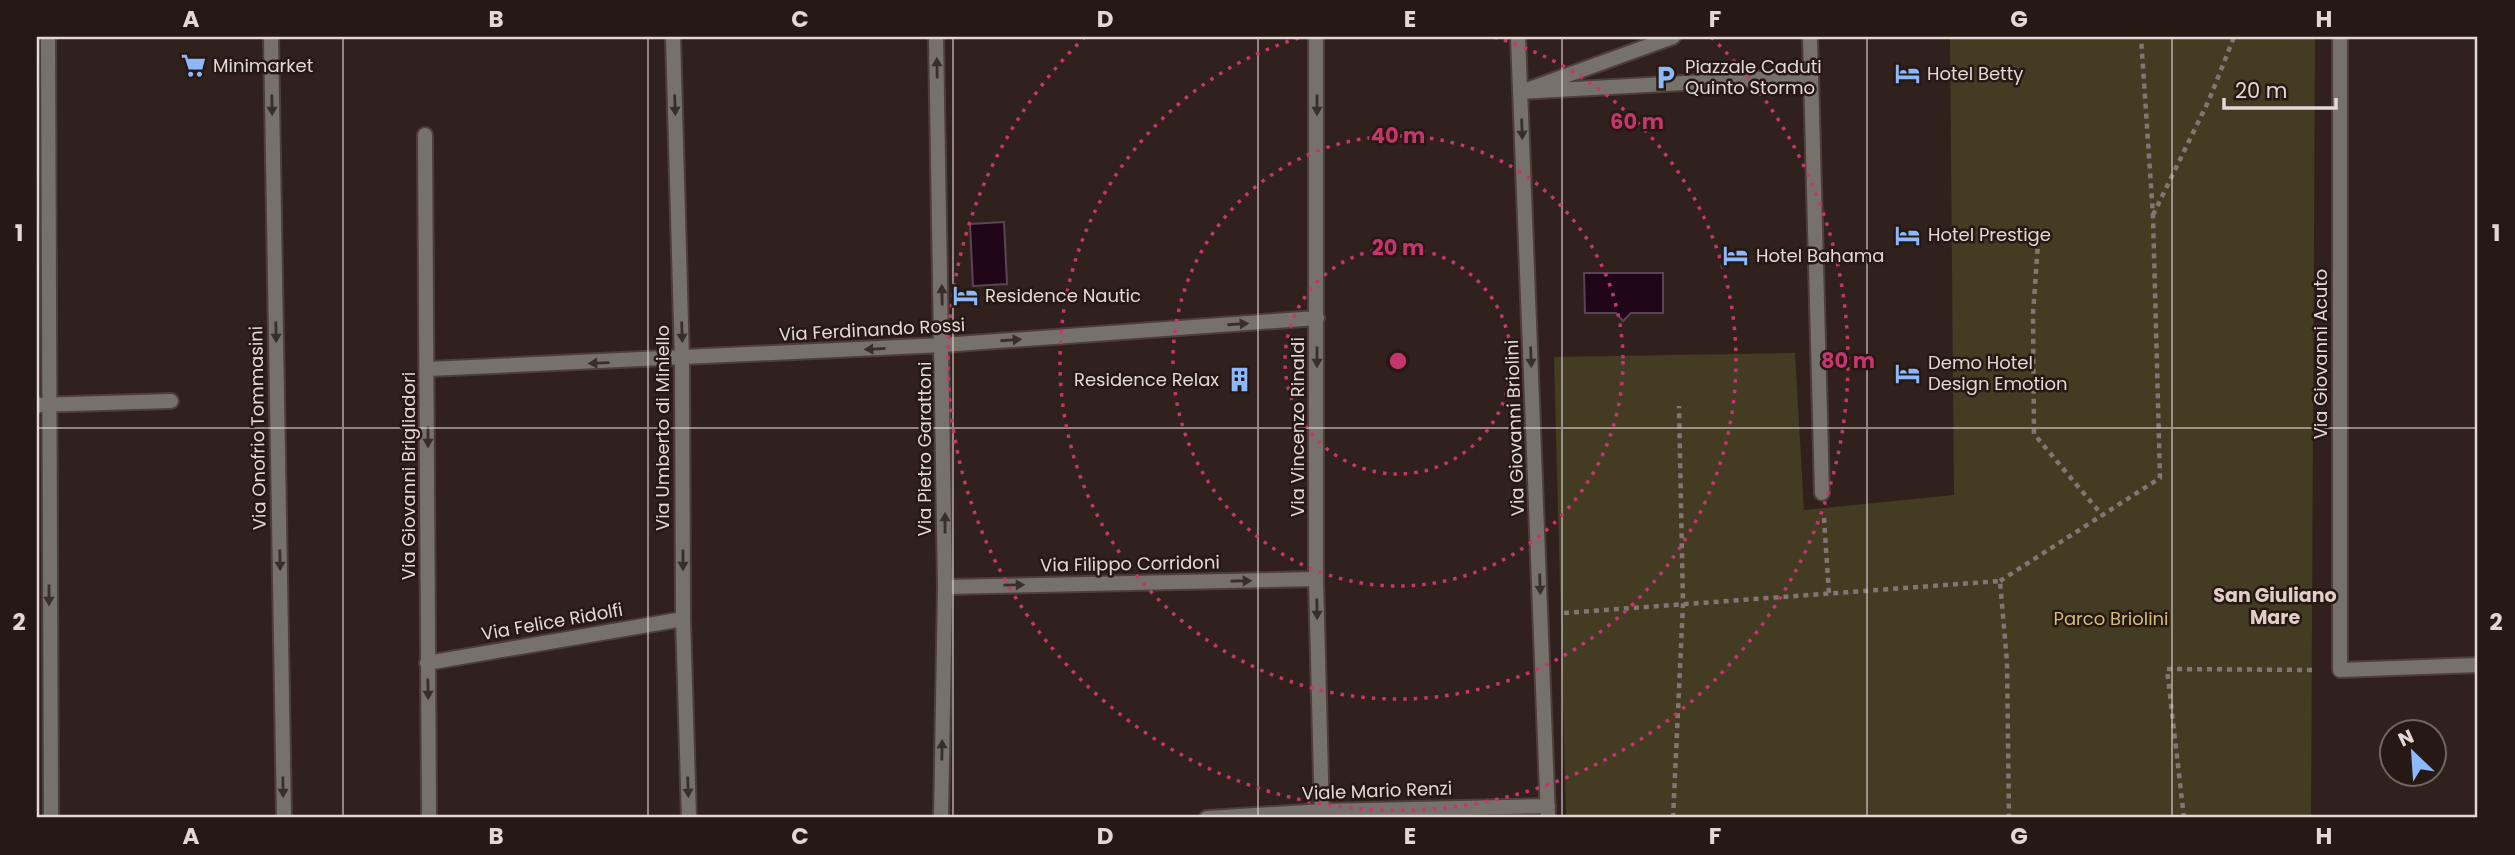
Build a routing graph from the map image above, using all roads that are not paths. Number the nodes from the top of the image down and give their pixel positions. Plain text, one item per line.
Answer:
1 (48, 37) edge
2 (271, 37) edge
3 (673, 37) edge
4 (936, 37) edge
5 (1316, 37) edge
6 (1518, 37) edge
7 (1673, 37) edge
8 (1810, 37) edge
9 (2340, 37) edge
10 (1810, 76) junction
11 (1521, 92) junction
12 (425, 135) dead end
13 (1317, 318) junction
14 (943, 345) junction
15 (682, 359) junction
16 (429, 369) junction
17 (171, 401) dead end
18 (42, 405) edge
19 (1822, 493) road end
20 (1316, 579) junction
21 (945, 587) junction
22 (683, 619) junction
23 (427, 663) junction
24 (2478, 665) edge
25 (1548, 812) edge
26 (1322, 814) edge
27 (51, 818) edge
28 (284, 818) edge
29 (429, 818) edge
30 (689, 818) edge
31 (941, 818) edge
32 (1208, 818) edge

1 - 18 street
2 -> 28 street, Via Onofrio Tommasini
3 -> 15 street, Via Umberto di Miniello
14 -> 4 street, Via Pietro Garattoni
5 -> 13 street, Via Vincenzo Rinaldi
6 - 11 street, Via Giovanni Briolini
7 - 11 street
8 - 10 street
9 - 24 street, Via Giovanni Acuto
10 - 11 street
10 - 19 street
11 -> 25 street, Via Giovanni Briolini
12 - 16 street, Via Giovanni Brigliadori
14 -> 13 street, Via Ferdinando Rossi
13 -> 20 street, Via Vincenzo Rinaldi
14 -> 15 street, Via Ferdinando Rossi
21 -> 14 street, Via Pietro Garattoni
15 -> 16 street, Via Ferdinando Rossi
15 -> 22 street, Via Umberto di Miniello
16 -> 23 street, Via Giovanni Brigliadori
17 - 18 street
18 -> 27 street
21 -> 20 street, Via Filippo Corridoni
20 -> 26 street, Via Vincenzo Rinaldi
31 -> 21 street, Via Pietro Garattoni
22 - 23 street, Via Felice Ridolfi
22 -> 30 street, Via Umberto di Miniello
23 -> 29 street, Via Giovanni Brigliadori
25 - 26 street, Viale Mario Renzi
26 - 32 street, Viale Mario Renzi

